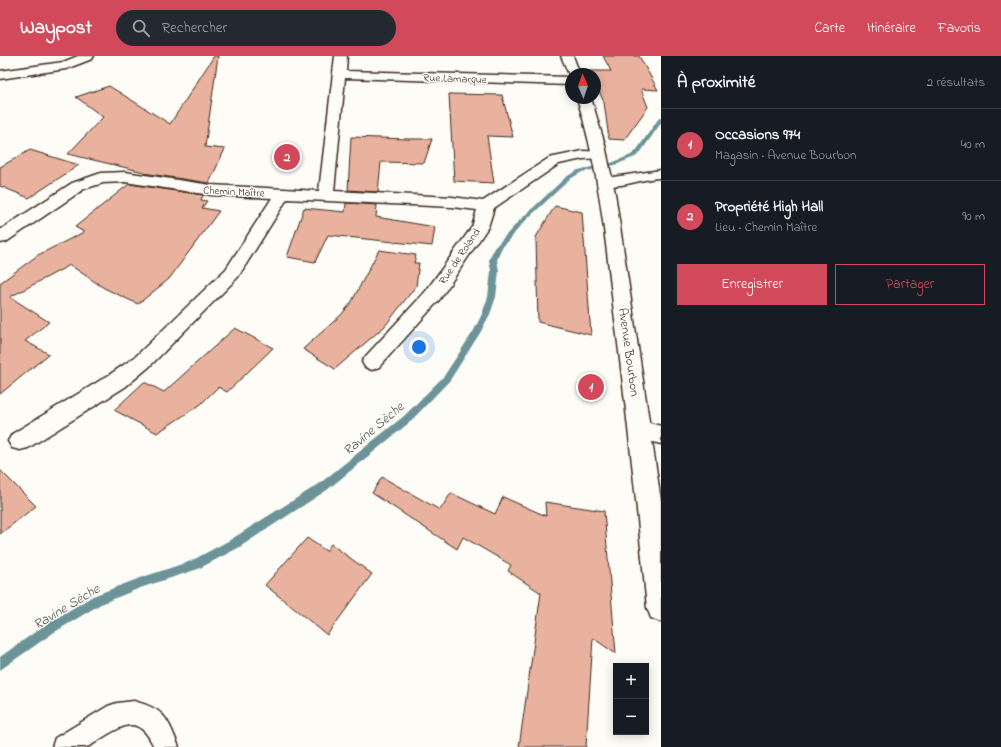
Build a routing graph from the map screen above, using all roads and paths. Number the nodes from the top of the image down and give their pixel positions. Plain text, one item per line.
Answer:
1 (88, 56) edge
2 (340, 56) edge
3 (567, 56) edge
4 (572, 68) edge
5 (338, 74) junction
6 (0, 75) edge
7 (565, 81) edge
8 (586, 104) edge
9 (603, 168) junction
10 (661, 174) edge
11 (282, 194) junction
12 (326, 195) junction
13 (486, 206) junction
14 (0, 238) edge
15 (372, 362) dead end
16 (651, 433) edge
17 (20, 441) dead end
18 (661, 608) edge
19 (64, 747) edge
20 (167, 747) edge

1 - 6 street
2 - 5 street
3 - 4 street
5 - 7 street, Rue Lamarque
5 - 12 street
8 - 9 street, Avenue Bourbon
9 - 10 lane
9 - 13 street
9 - 16 street, Avenue Bourbon
11 - 12 street, Chemin Maître
11 - 14 street, Chemin Maître
11 - 17 street
12 - 13 street, Chemin Maître
13 - 15 street, Rue de Roland
16 - 18 street, Avenue Bourbon
19 - 20 lane

